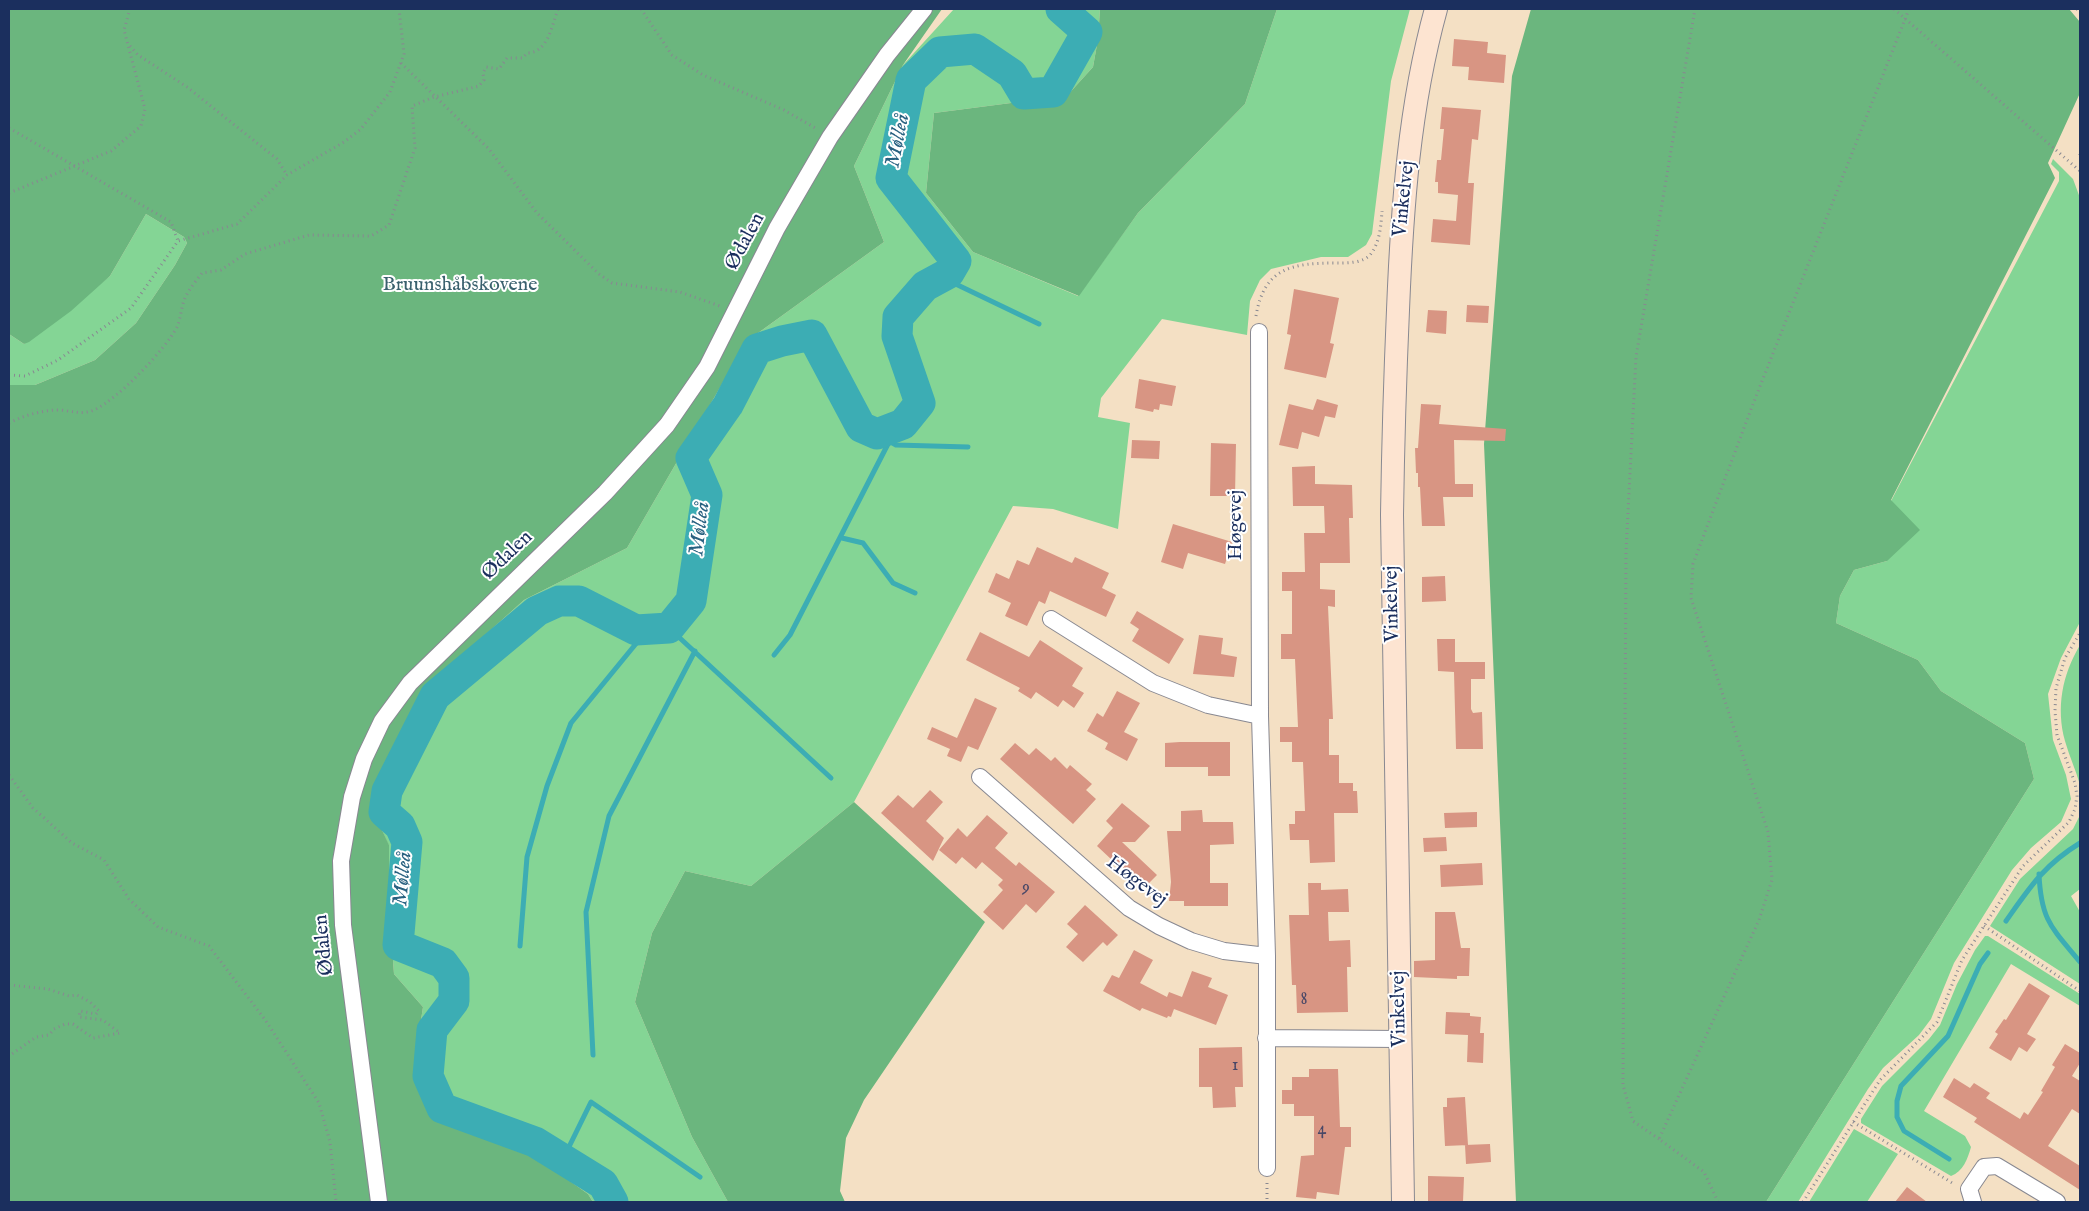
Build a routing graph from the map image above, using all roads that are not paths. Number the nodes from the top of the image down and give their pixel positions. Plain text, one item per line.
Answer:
1 (924, 9) edge
2 (1436, 9) edge
3 (1259, 332) road end
4 (1051, 619) dead end
5 (1260, 716) junction
6 (980, 777) dead end
7 (1267, 956) junction
8 (1266, 1038) junction
9 (1400, 1039) junction
10 (1267, 1168) dead end
11 (1971, 1196) edge
12 (379, 1202) edge
13 (1403, 1202) edge
14 (2057, 1202) edge

1 - 12 street, Ødalen
2 - 9 street, Vinkelvej
3 - 5 street, Høgevej
4 - 5 street
5 - 7 street, Høgevej
6 - 7 street, Høgevej
7 - 8 street, Høgevej
8 - 9 street
8 - 10 street, Høgevej
9 - 13 street, Vinkelvej
11 - 14 street

